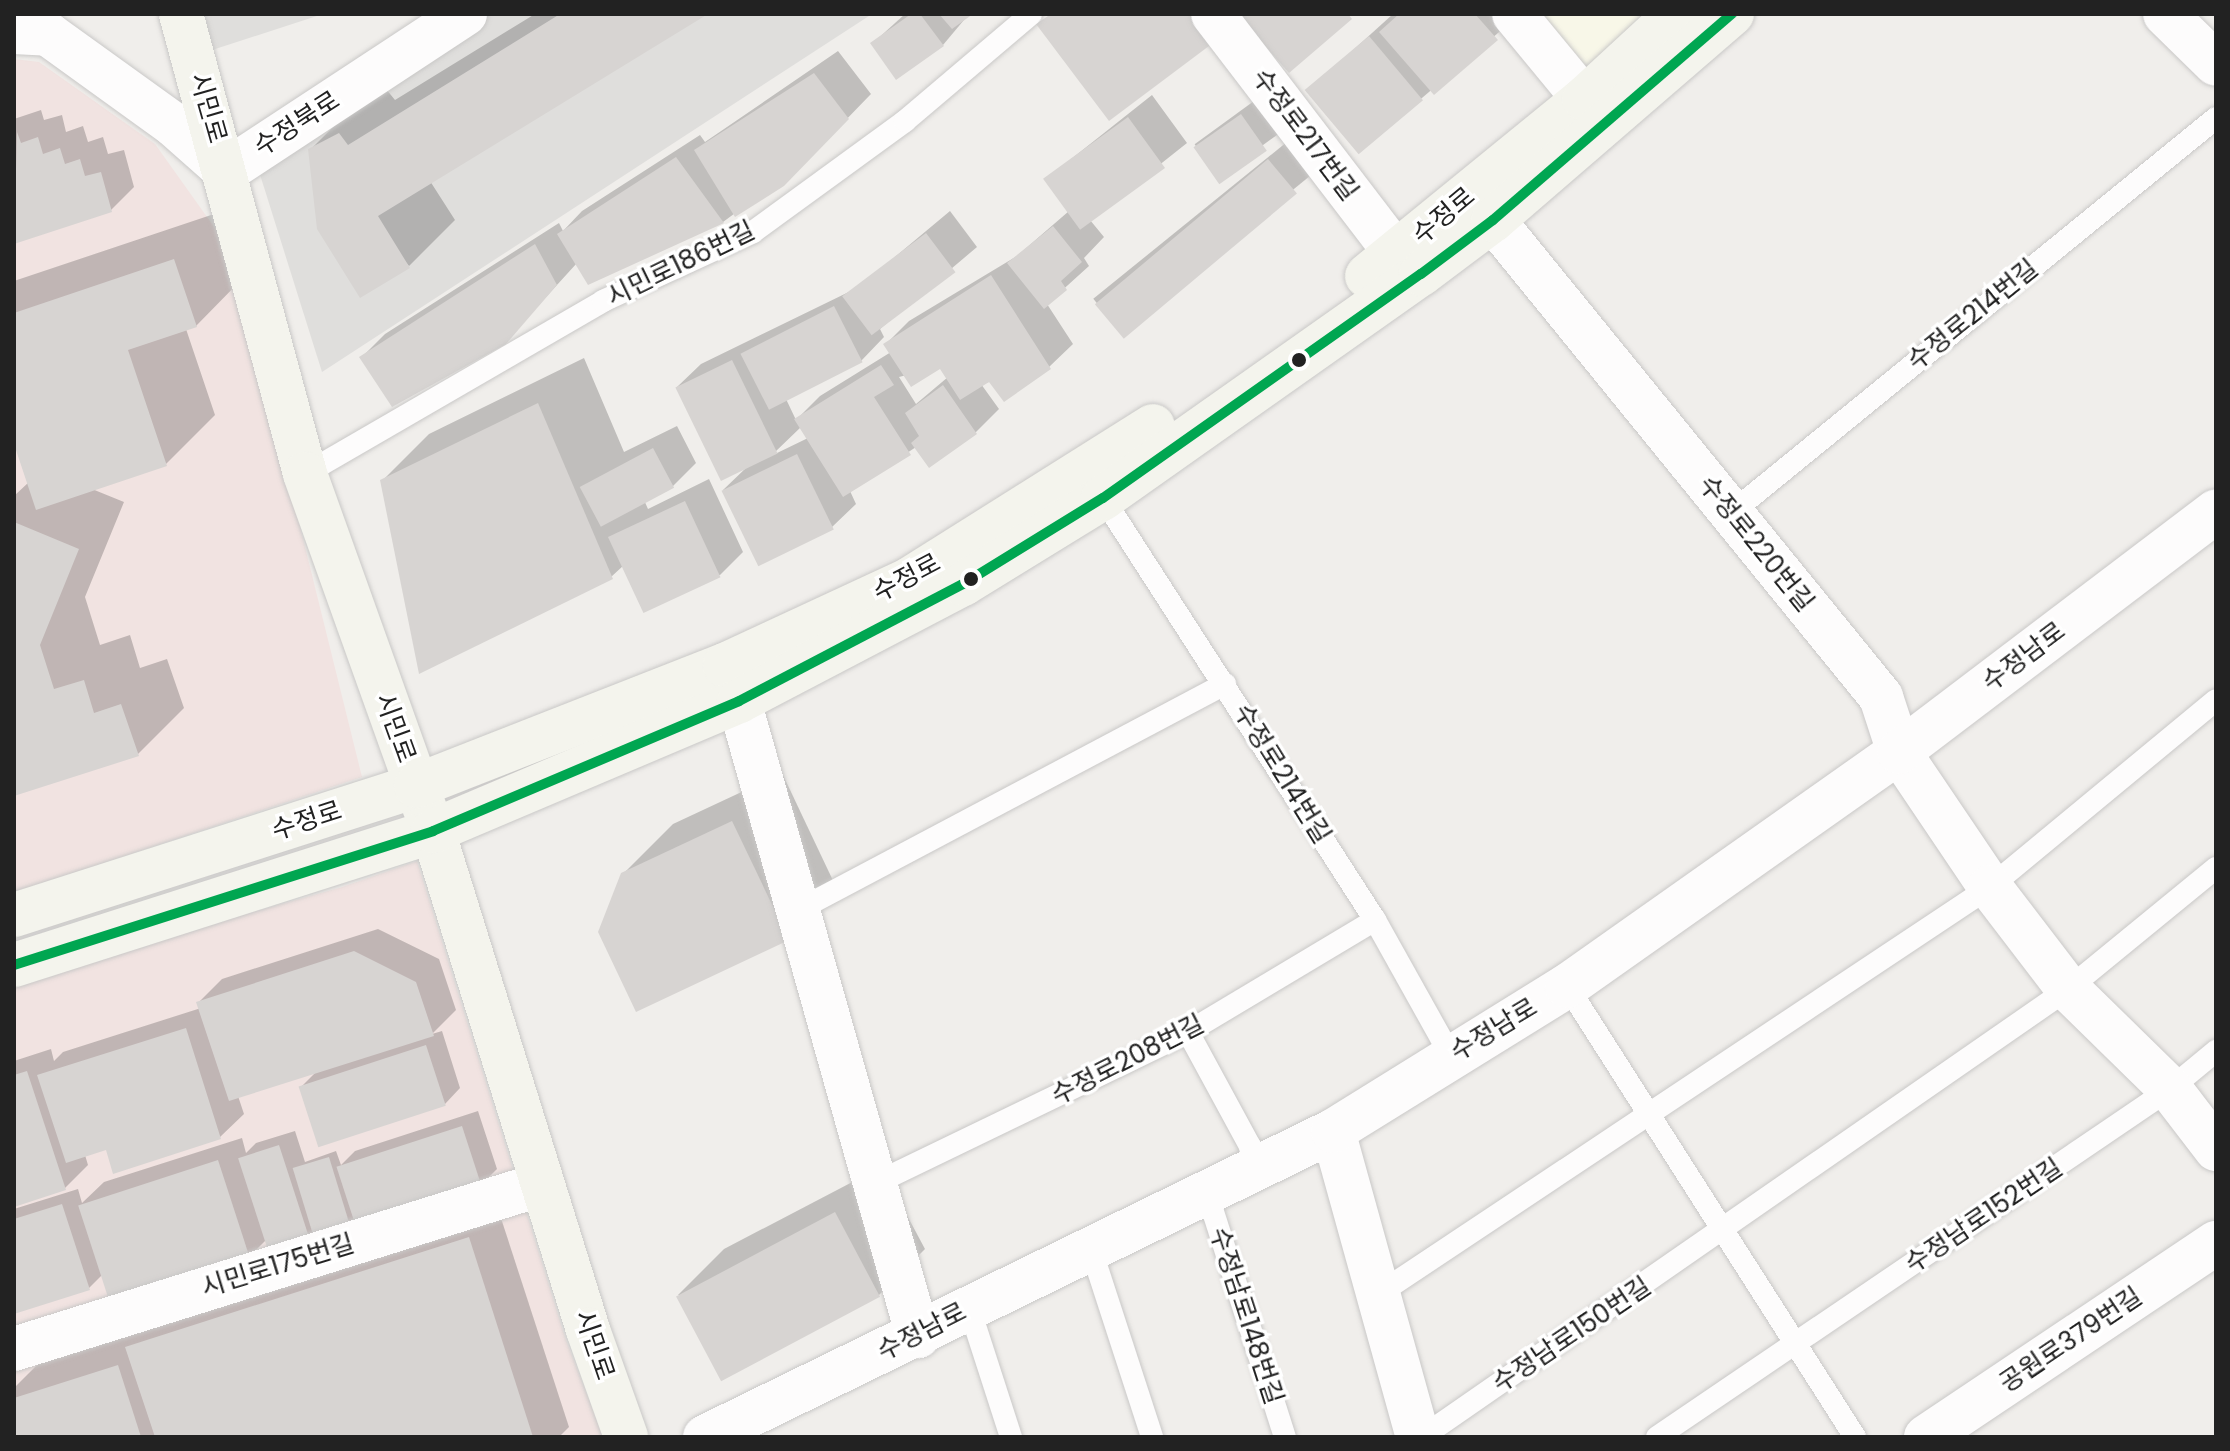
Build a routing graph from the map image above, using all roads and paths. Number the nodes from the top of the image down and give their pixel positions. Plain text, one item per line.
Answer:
1 (181, 14) edge
2 (465, 14) edge
3 (1031, 14) edge
4 (1213, 14) edge
5 (1514, 14) edge
6 (1676, 14) edge
7 (1732, 14) edge
8 (2165, 14) edge
9 (14, 32) edge
10 (2216, 64) edge
11 (1584, 99) junction
12 (2216, 118) edge
13 (226, 171) junction
14 (1493, 220) junction
15 (1397, 255) junction
16 (305, 474) junction
17 (1103, 498) junction
18 (1731, 513) junction
19 (2214, 515) edge
20 (1225, 684) junction
21 (2216, 700) edge
22 (739, 701) junction
23 (1899, 752) junction
24 (416, 786) junction
25 (433, 831) junction
26 (2216, 868) edge
27 (1990, 887) junction
28 (800, 909) junction
29 (14, 915) edge
30 (1375, 920) junction
31 (14, 965) edge
32 (1567, 986) junction
33 (2068, 989) junction
34 (1188, 1032) junction
35 (2216, 1051) edge
36 (1451, 1056) junction
37 (2170, 1089) junction
38 (1647, 1117) junction
39 (1333, 1131) junction
40 (2216, 1149) edge
41 (1254, 1171) junction
42 (542, 1184) junction
43 (874, 1184) junction
44 (1208, 1196) junction
45 (1722, 1232) junction
46 (2216, 1243) edge
47 (1091, 1249) junction
48 (1380, 1293) junction
49 (969, 1307) junction
50 (918, 1336) junction
51 (1798, 1342) junction
52 (14, 1349) edge
53 (626, 1437) edge
54 (705, 1437) edge
55 (1011, 1437) edge
56 (1152, 1437) edge
57 (1285, 1437) edge
58 (1420, 1437) edge
59 (1657, 1437) edge
60 (1855, 1437) edge
61 (1926, 1437) edge

1 - 13 main road, 시민로
2 - 13 street, 수정북로
3 - 16 lane, 시민로186번길
4 - 15 street, 수정로217번길
5 - 11 street
6 - 11 main road, 수정로
7 - 14 main road, 수정로
8 - 10 street
9 - 13 street, 수정북로
11 - 15 main road, 수정로
12 - 18 lane, 수정로214번길
13 - 16 main road, 시민로
14 - 17 main road, 수정로
14 - 18 street, 수정로220번길
15 - 24 main road, 수정로
16 - 24 main road, 시민로
17 - 20 lane, 수정로214번길
17 - 22 main road, 수정로
18 - 23 street, 수정로220번길
19 - 23 street, 수정남로
20 - 28 lane
20 - 30 lane, 수정로214번길
21 - 27 lane
22 - 25 main road, 수정로
22 - 28 street
23 - 27 street, 수정로220번길
23 - 32 street, 수정남로
24 - 25 main road, 시민로
24 - 29 main road, 수정로
25 - 31 main road, 수정로
25 - 42 main road, 시민로
26 - 33 lane
27 - 33 street, 수정로220번길
27 - 38 lane
28 - 43 street
30 - 34 lane, 수정로208번길
30 - 36 lane, 수정로214번길
32 - 36 street, 수정남로
32 - 38 lane
33 - 37 street, 수정로220번길
33 - 45 lane
34 - 41 lane
34 - 43 lane, 수정로208번길
35 - 37 lane
36 - 39 street, 수정남로
37 - 40 street, 수정로220번길
37 - 51 lane, 수정남로152번길
38 - 45 lane
38 - 48 lane
39 - 41 street, 수정남로
39 - 48 street, 수정남로150번길
41 - 44 street, 수정남로
42 - 52 street, 시민로175번길
42 - 53 main road, 시민로
43 - 50 street
44 - 47 street, 수정남로
44 - 57 lane, 수정남로148번길
45 - 51 lane
45 - 58 lane, 수정남로150번길
46 - 61 street, 공원로379번길
47 - 49 street, 수정남로
47 - 56 lane
48 - 58 street, 수정남로150번길
49 - 50 street, 수정남로
49 - 55 lane
50 - 54 street, 수정남로
51 - 59 lane
51 - 60 lane

